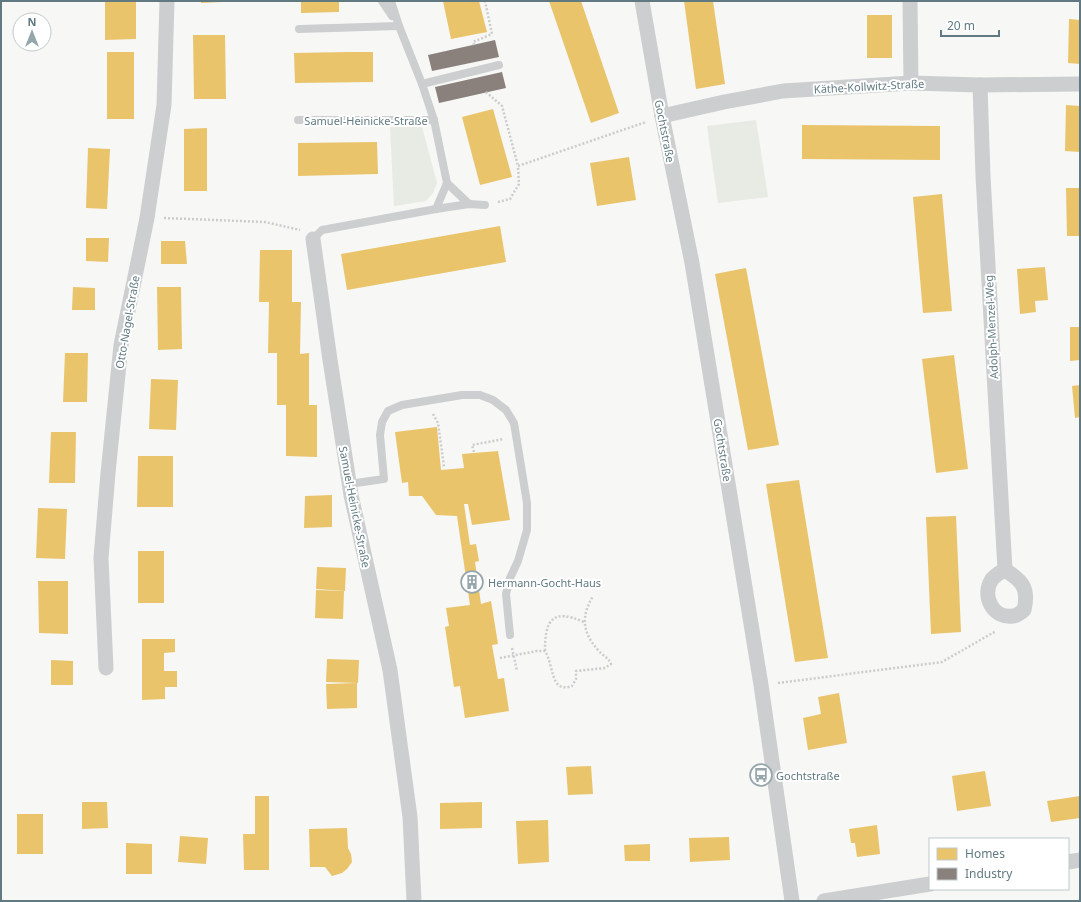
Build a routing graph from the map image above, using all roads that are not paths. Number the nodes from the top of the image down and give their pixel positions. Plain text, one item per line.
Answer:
1 (167, 1) edge
2 (382, 1) edge
3 (391, 1) edge
4 (642, 1) edge
5 (910, 1) edge
6 (399, 26) junction
7 (299, 29) dead end
8 (499, 65) dead end
9 (911, 83) junction
10 (422, 84) junction
11 (1080, 84) edge
12 (980, 85) junction
13 (662, 116) junction
14 (298, 120) dead end
15 (434, 120) junction
16 (447, 183) junction
17 (469, 204) junction
18 (485, 204) road end
19 (436, 209) junction
20 (313, 239) joint
21 (349, 484) junction
22 (1005, 570) dead end
23 (510, 635) road end
24 (106, 668) dead end
25 (1080, 860) edge
26 (1069, 862) edge
27 (929, 884) edge
28 (414, 901) edge
29 (792, 901) edge
30 (824, 901) edge

1 - 24 street, Otto-Nagel-Straße
2 - 6 lane, Samuel-Heinicke-Straße
3 - 6 lane, Samuel-Heinicke-Straße
4 - 13 street, Gochtstraße
5 - 9 street
6 - 7 lane
6 - 10 lane, Samuel-Heinicke-Straße
8 - 10 lane
9 - 12 street, Käthe-Kollwitz-Straße
9 - 13 street, Käthe-Kollwitz-Straße
10 - 15 lane, Samuel-Heinicke-Straße
11 - 12 street, Käthe-Kollwitz-Straße
12 - 22 street, Adolph-Menzel-Weg
13 - 29 street, Gochtstraße
14 - 15 lane, Samuel-Heinicke-Straße
15 - 16 lane, Samuel-Heinicke-Straße
16 - 17 lane
16 - 19 lane
17 - 18 lane
17 - 19 lane
19 - 20 lane
20 - 21 street, Samuel-Heinicke-Straße
21 - 23 lane
21 - 28 street, Samuel-Heinicke-Straße
25 - 26 street
27 - 30 street

